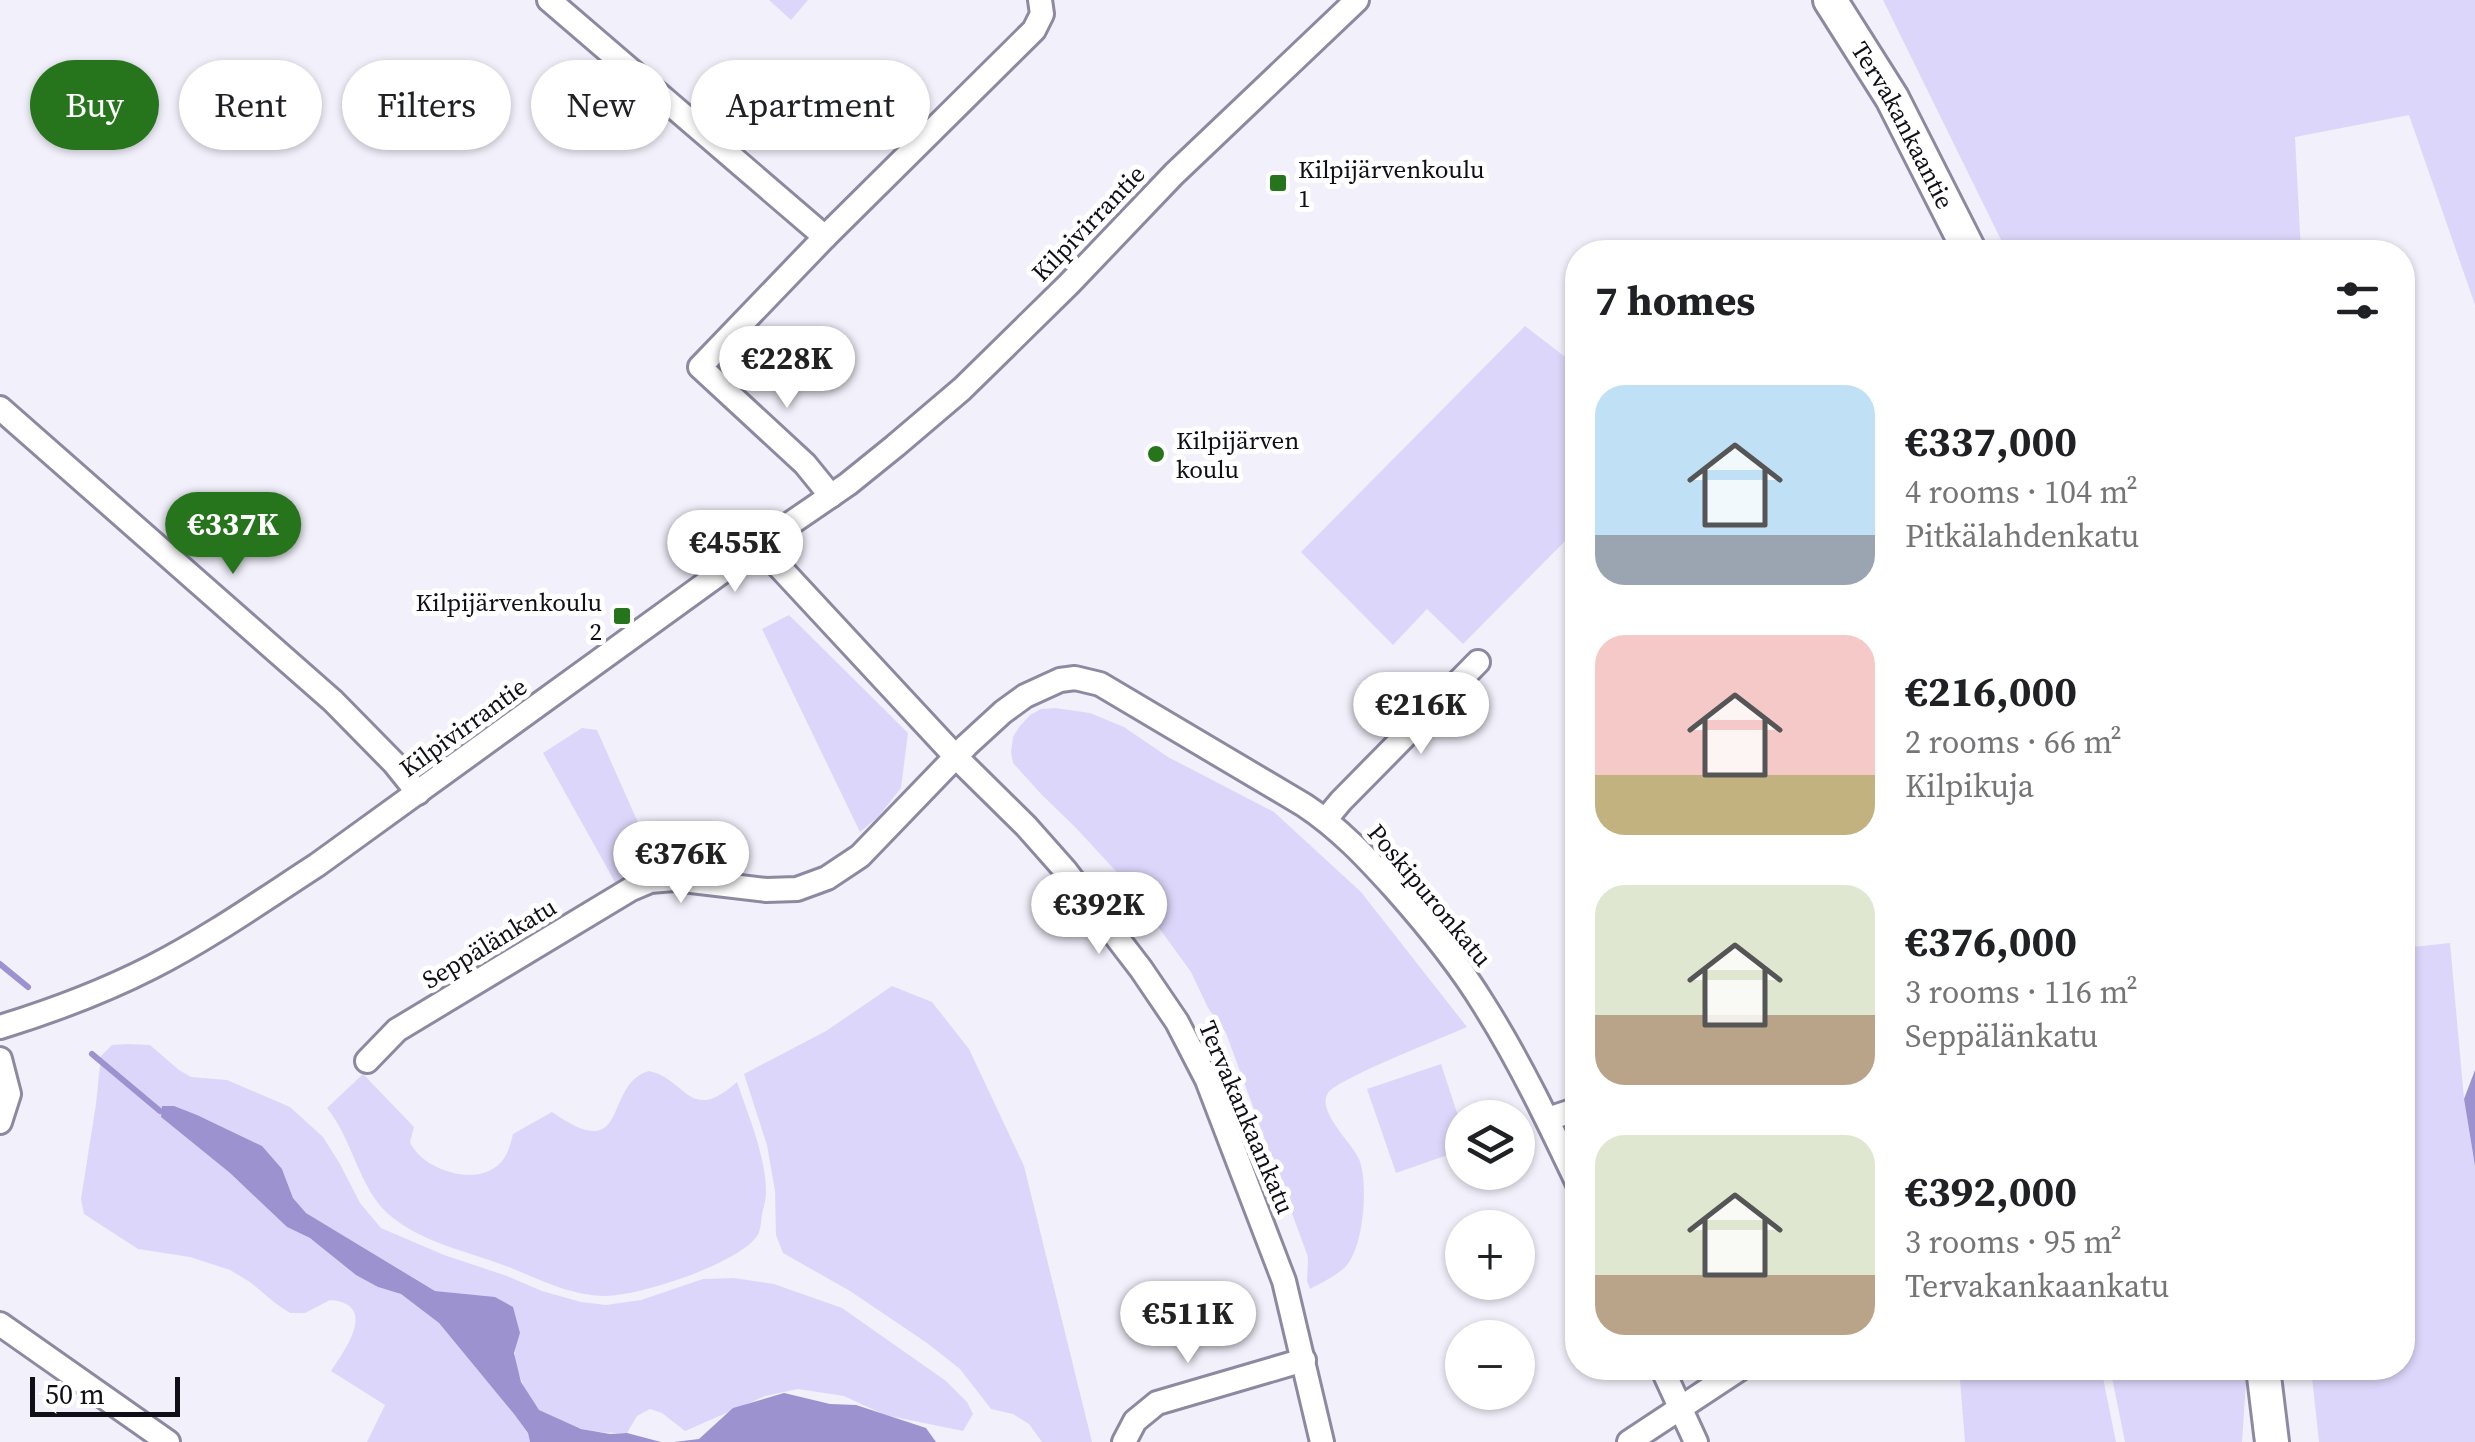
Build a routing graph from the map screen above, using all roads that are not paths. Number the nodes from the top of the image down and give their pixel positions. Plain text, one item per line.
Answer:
1 (549, 0) edge
2 (1040, 0) edge
3 (1356, 0) edge
4 (1830, 0) edge
5 (825, 238) junction
6 (1964, 240) edge
7 (0, 408) edge
8 (831, 496) junction
9 (759, 545) junction
10 (1478, 662) dead end
11 (956, 758) junction
12 (418, 793) junction
13 (1326, 820) junction
14 (0, 1027) edge
15 (0, 1059) edge
16 (367, 1061) dead end
17 (1565, 1113) edge
18 (1548, 1119) junction
19 (0, 1122) edge
20 (1565, 1156) edge
21 (0, 1324) edge
22 (1304, 1360) junction
23 (1668, 1380) edge
24 (1723, 1380) edge
25 (2265, 1380) edge
26 (1681, 1408) junction
27 (168, 1442) edge
28 (1124, 1442) edge
29 (1322, 1442) edge
30 (1629, 1442) edge
31 (1696, 1442) edge
32 (2272, 1442) edge

1 - 5 street
2 - 5 street
3 - 8 street, Kilpivirrantie
4 - 6 street, Tervakankaantie
5 - 8 street
7 - 12 street
8 - 9 street, Kilpivirrantie
9 - 11 street, Tervakankaankatu
9 - 12 street, Kilpivirrantie
10 - 13 street
11 - 13 street, Poskipuronkatu
11 - 16 street, Seppälänkatu
11 - 22 street, Tervakankaankatu
12 - 14 street, Kilpivirrantie
13 - 18 street, Poskipuronkatu
15 - 19 street
17 - 18 street
18 - 20 street, Poskipuronkatu
21 - 27 street
22 - 28 street
22 - 29 street, Tervakankaankatu
23 - 26 street
24 - 26 street
25 - 32 street
26 - 30 street
26 - 31 street

